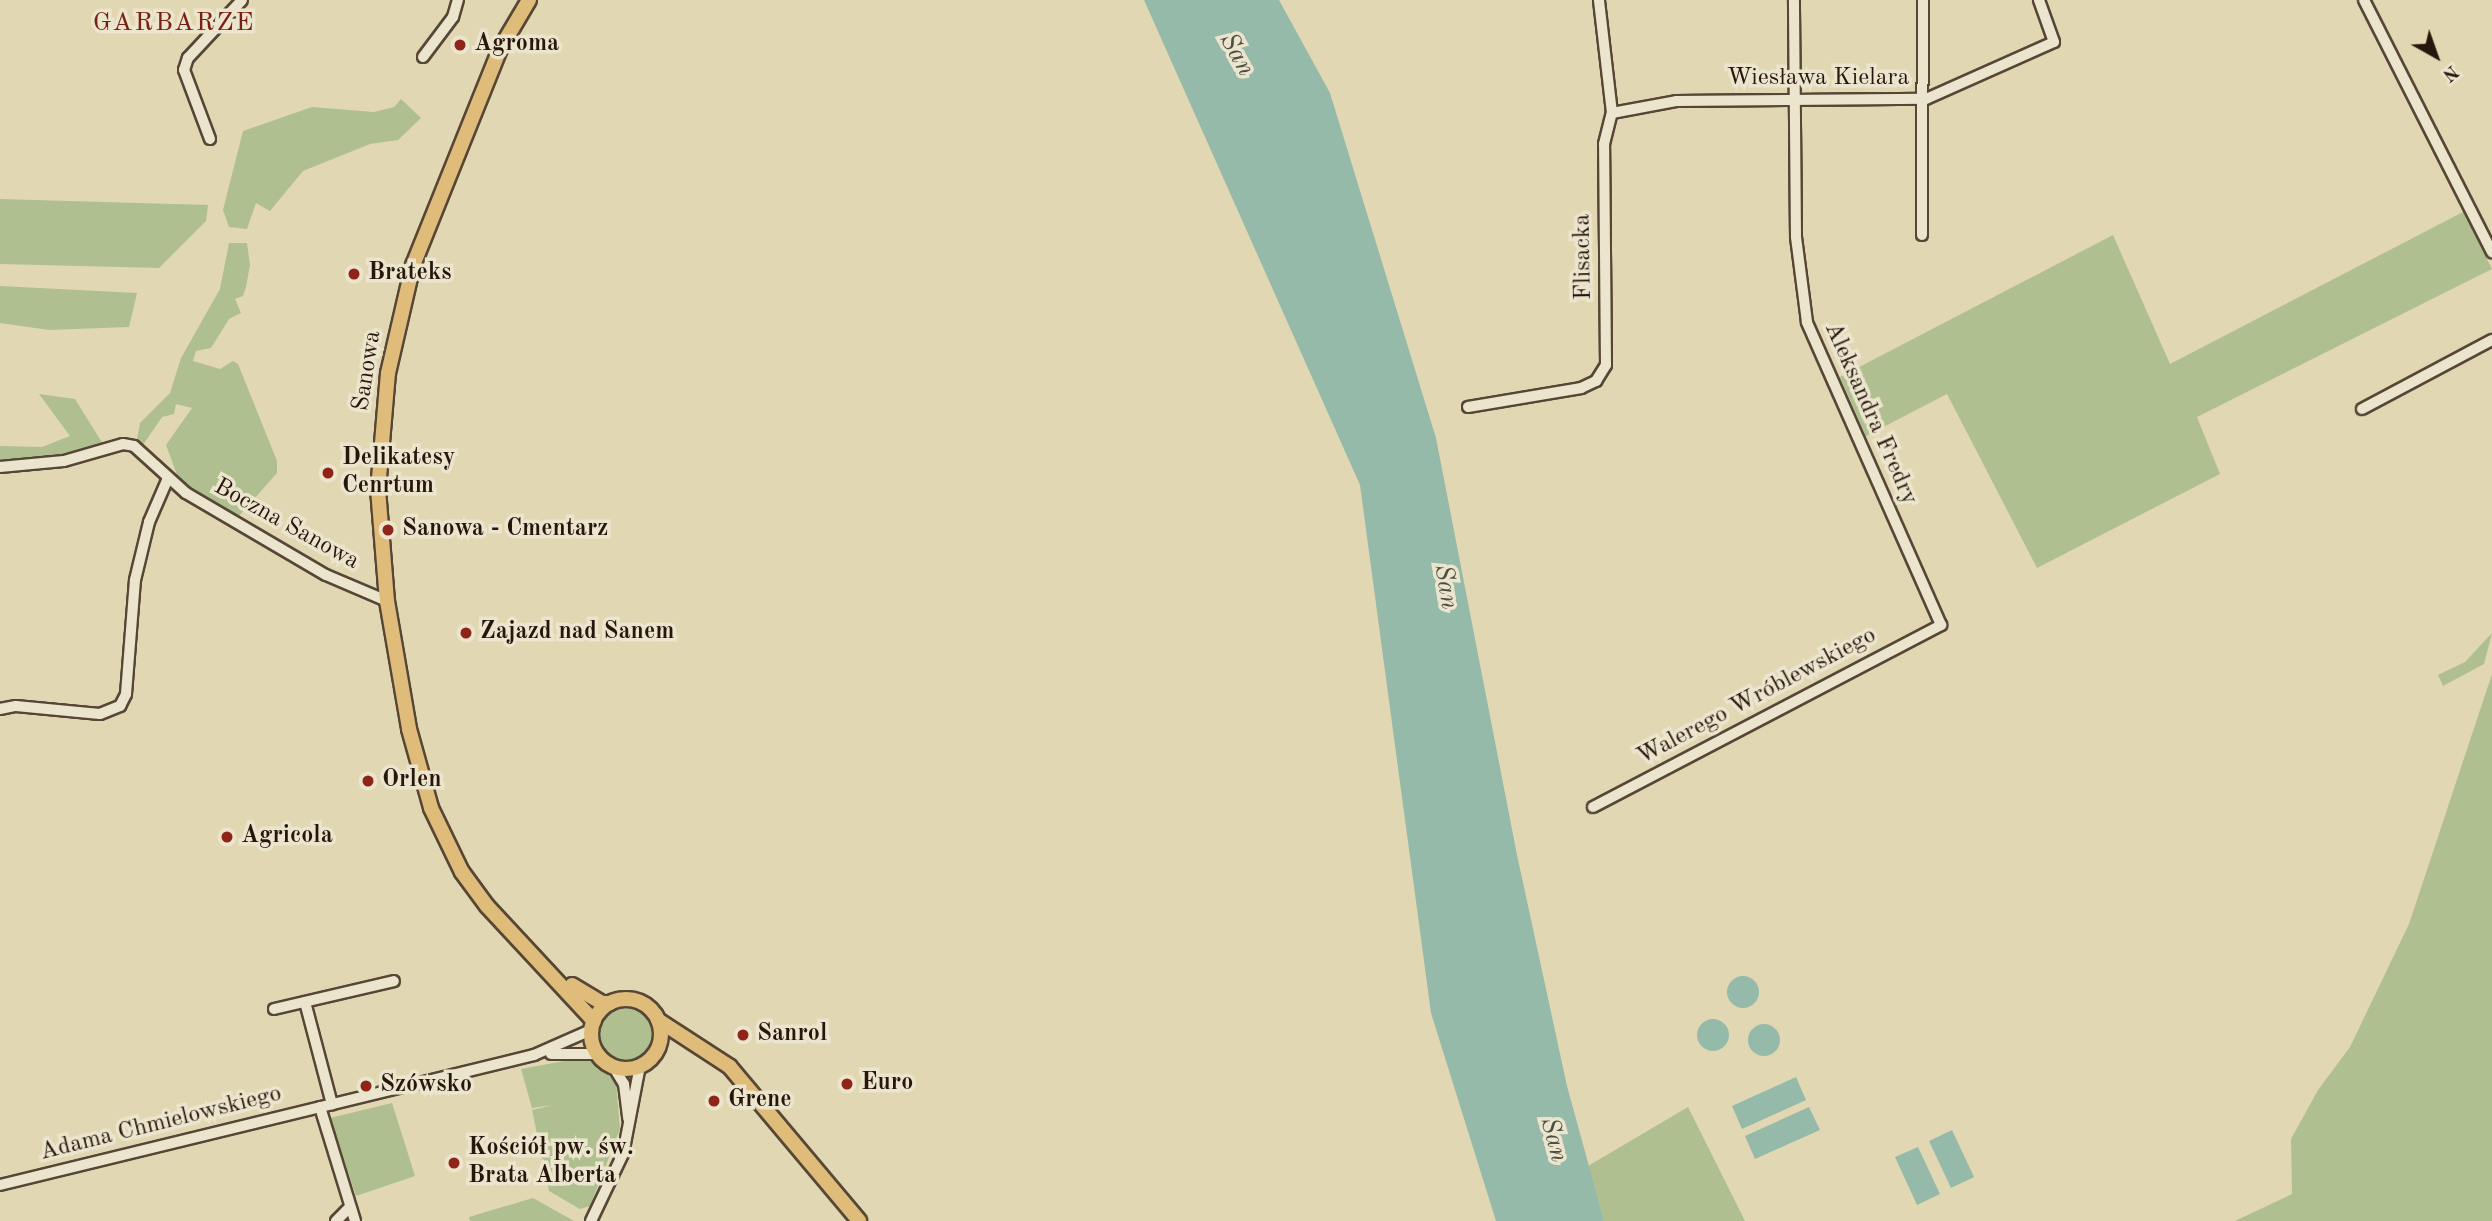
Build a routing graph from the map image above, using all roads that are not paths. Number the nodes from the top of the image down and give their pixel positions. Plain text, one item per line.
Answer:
1 (242, 0) edge
2 (458, 0) edge
3 (529, 0) edge
4 (1599, 0) edge
5 (1794, 0) edge
6 (1923, 0) edge
7 (2039, 0) edge
8 (2364, 0) edge
9 (423, 57) dead end
10 (1926, 99) junction
11 (1794, 100) junction
12 (1612, 113) junction
13 (210, 139) dead end
14 (1922, 234) dead end
15 (2492, 252) edge
16 (2492, 340) edge
17 (1468, 407) dead end
18 (2362, 409) dead end
19 (0, 467) edge
20 (168, 478) junction
21 (387, 601) junction
22 (1941, 625) joint
23 (0, 709) edge
24 (1593, 807) dead end
25 (551, 971) junction
26 (394, 981) dead end
27 (305, 1002) junction
28 (610, 1003) junction
29 (274, 1009) dead end
30 (658, 1020) junction
31 (592, 1025) junction
32 (697, 1043) junction
33 (657, 1049) junction
34 (597, 1054) junction
35 (534, 1055) junction
36 (613, 1066) junction
37 (640, 1066) junction
38 (332, 1104) junction
39 (320, 1107) junction
40 (629, 1132) junction
41 (0, 1185) edge
42 (350, 1207) junction
43 (336, 1221) edge
44 (355, 1221) edge
45 (591, 1221) edge
46 (859, 1221) edge

1 - 13 street
2 - 9 street
3 - 21 main road, Sanowa
4 - 12 street, Flisacka
5 - 11 street, Aleksandra Fredry
6 - 10 street
7 - 10 street, Wiesława Kielara
8 - 15 street
10 - 11 street, Wiesława Kielara
10 - 14 street
11 - 12 street, Wiesława Kielara
11 - 22 street, Aleksandra Fredry
12 - 17 street, Flisacka
16 - 18 street
19 - 20 street, Boczna Sanowa
20 - 21 street, Boczna Sanowa
20 - 23 street
21 - 25 main road, Sanowa
22 - 24 street, Walerego Wróblewskiego
25 - 28 main road
25 - 31 main road
26 - 27 street
27 - 29 street
27 - 38 street
28 - 30 main road
28 - 31 main road
30 - 32 main road
30 - 33 main road
31 - 34 main road
31 - 35 street, Adama Chmielowskiego
32 - 33 main road
32 - 46 main road
33 - 37 main road
34 - 35 street, Adama Chmielowskiego
34 - 36 main road
35 - 38 street, Adama Chmielowskiego
36 - 37 main road
36 - 40 street
37 - 40 street
38 - 39 street, Adama Chmielowskiego
39 - 41 street, Adama Chmielowskiego
39 - 42 street
40 - 45 street
42 - 43 street
42 - 44 street

